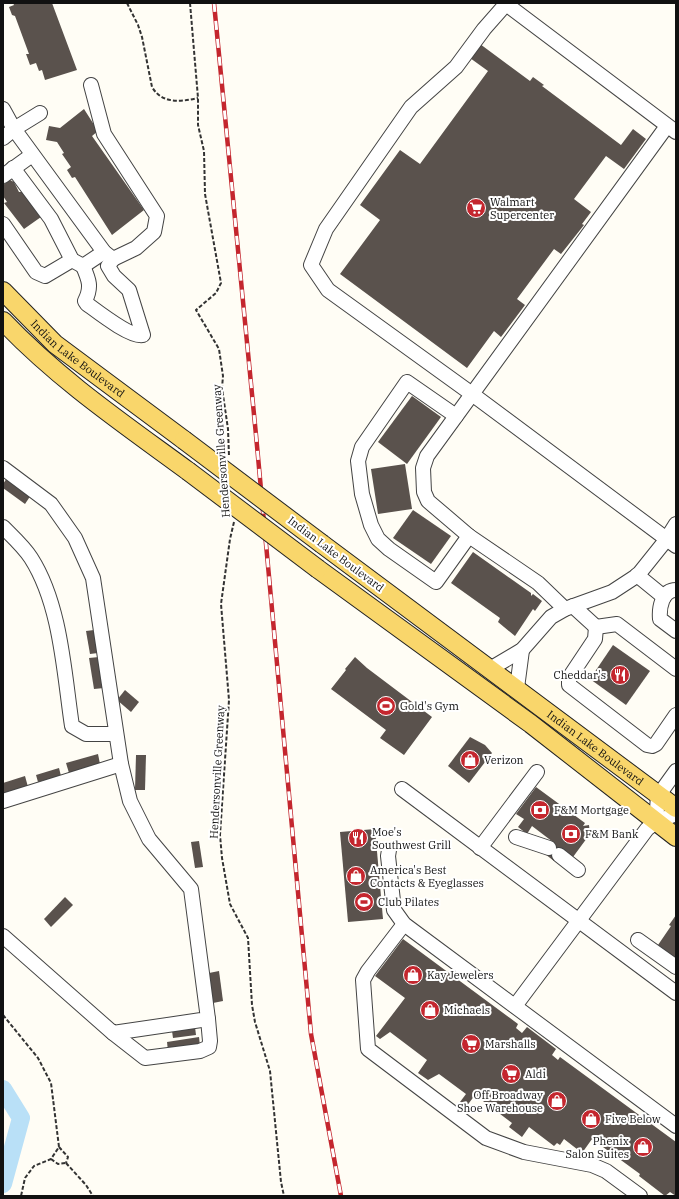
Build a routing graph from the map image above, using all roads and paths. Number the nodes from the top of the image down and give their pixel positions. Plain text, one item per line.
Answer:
1 (127, 3) edge
2 (190, 3) edge
3 (91, 85) dead end
4 (198, 98) junction
5 (3, 109) edge
6 (40, 113) dead end
7 (672, 129) edge
8 (8, 133) edge
9 (32, 155) junction
10 (8, 172) edge
11 (3, 224) edge
12 (108, 256) junction
13 (78, 263) junction
14 (3, 291) edge
15 (3, 321) edge
16 (472, 394) junction
17 (456, 416) junction
18 (229, 459) dead end
19 (3, 468) edge
20 (234, 517) dead end
21 (676, 524) edge
22 (3, 527) edge
23 (469, 536) junction
24 (671, 543) edge
25 (637, 575) junction
26 (676, 590) edge
27 (664, 597) junction
28 (569, 608) junction
29 (596, 626) junction
30 (676, 631) edge
31 (522, 650) junction
32 (490, 669) junction
33 (676, 669) edge
34 (517, 688) junction
35 (676, 715) edge
36 (116, 734) junction
37 (121, 764) junction
38 (676, 771) edge
39 (537, 772) dead end
40 (402, 789) dead end
41 (658, 796) junction
42 (3, 801) edge
43 (676, 808) edge
44 (676, 814) edge
45 (656, 822) junction
46 (516, 837) dead end
47 (676, 837) edge
48 (480, 848) junction
49 (389, 850) dead end
50 (578, 870) dead end
51 (579, 920) junction
52 (404, 924) junction
53 (3, 936) edge
54 (638, 940) dead end
55 (676, 967) edge
56 (676, 993) edge
57 (515, 1006) junction
58 (3, 1015) edge
59 (208, 1019) junction
60 (113, 1033) junction
61 (676, 1126) edge
62 (59, 1147) junction
63 (51, 1159) junction
64 (66, 1163) junction
65 (22, 1196) edge
66 (93, 1196) edge
67 (284, 1196) edge
68 (640, 1196) edge

1 - 4 path
2 - 4 path, Hendersonville Greenway
3 - 12 street
4 - 18 path, Hendersonville Greenway
5 - 8 street
6 - 8 street
7 - 16 street
7 - 16 street
8 - 9 street
9 - 10 street
9 - 12 street
10 - 13 street
11 - 13 street
12 - 13 street
12 - 13 street
14 - 32 main road, Indian Lake Boulevard, bridge
15 - 45 main road, Indian Lake Boulevard, bridge
16 - 17 street
16 - 24 street
17 - 23 street
17 - 23 street
19 - 36 street
20 - 67 path, Hendersonville Greenway
21 - 24 street
22 - 36 street
23 - 28 street
24 - 25 street
25 - 27 street
25 - 28 street
26 - 27 street
27 - 30 street
28 - 29 street
28 - 31 street
29 - 33 street
29 - 35 street
31 - 32 street
31 - 34 street
32 - 34 main road, Indian Lake Boulevard
34 - 41 main road, Indian Lake Boulevard
36 - 37 street
37 - 42 street
37 - 59 street
38 - 41 street
39 - 48 street
40 - 48 street
41 - 43 main road, Indian Lake Boulevard
41 - 45 street
44 - 45 street
45 - 47 main road, Indian Lake Boulevard
45 - 51 street
46 - 50 street
48 - 51 street
49 - 52 street
51 - 56 street
51 - 57 street
52 - 57 street
52 - 68 street
53 - 60 street
54 - 55 street
57 - 61 street
58 - 62 path
59 - 60 street
59 - 60 street
62 - 63 path
62 - 64 path
63 - 64 path
63 - 65 path
64 - 66 path

